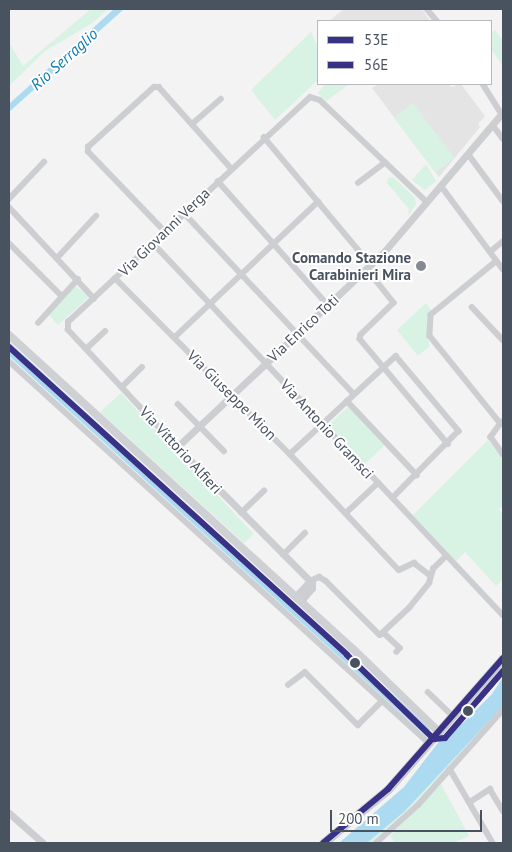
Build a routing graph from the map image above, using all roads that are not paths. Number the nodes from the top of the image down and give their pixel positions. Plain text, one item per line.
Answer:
1 (427, 9) edge
2 (436, 20) edge
3 (484, 85) edge
4 (494, 98) junction
5 (221, 99) dead end
6 (503, 106) edge
7 (502, 113) edge
8 (192, 124) junction
9 (493, 126) junction
10 (264, 138) junction
11 (503, 139) edge
12 (469, 155) junction
13 (44, 162) dead end
14 (385, 163) junction
15 (231, 168) junction
16 (218, 181) junction
17 (358, 183) dead end
18 (442, 187) junction
19 (9, 199) edge
20 (503, 201) edge
21 (318, 202) junction
22 (427, 202) junction
23 (9, 207) edge
24 (184, 213) junction
25 (96, 216) dead end
26 (165, 232) junction
27 (503, 241) edge
28 (9, 243) edge
29 (153, 243) junction
30 (274, 243) junction
31 (490, 252) junction
32 (58, 257) junction
33 (497, 261) junction
34 (369, 267) junction
35 (503, 270) edge
36 (242, 274) junction
37 (115, 278) junction
38 (78, 279) junction
39 (61, 295) junction
40 (94, 298) junction
41 (210, 304) junction
42 (328, 305) junction
43 (472, 307) dead end
44 (38, 323) dead end
45 (67, 328) joint
46 (105, 331) dead end
47 (297, 333) junction
48 (9, 334) edge
49 (175, 337) junction
50 (503, 340) edge
51 (86, 349) junction
52 (9, 361) edge
53 (265, 364) junction
54 (142, 367) dead end
55 (383, 367) junction
56 (122, 386) junction
57 (354, 394) junction
58 (233, 395) junction
59 (347, 401) junction
60 (178, 404) dead end
61 (502, 422) edge
62 (322, 424) junction
63 (200, 427) junction
64 (448, 444) junction
65 (178, 447) junction
66 (224, 451) dead end
67 (290, 454) junction
68 (503, 454) edge
69 (417, 475) junction
70 (378, 483) junction
71 (264, 491) dead end
72 (392, 498) junction
73 (241, 513) junction
74 (346, 513) junction
75 (306, 533) dead end
76 (283, 556) junction
77 (446, 556) junction
78 (430, 575) junction
79 (310, 581) junction
80 (298, 598) junction
81 (503, 615) edge
82 (384, 633) junction
83 (396, 652) dead end
84 (503, 658) edge
85 (288, 685) dead end
86 (428, 692) dead end
87 (382, 701) junction
88 (503, 710) edge
89 (452, 714) junction
90 (438, 733) junction
91 (429, 742) junction
92 (450, 769) junction
93 (470, 802) junction
94 (503, 811) edge
95 (9, 812) edge
96 (43, 843) edge
97 (323, 843) edge
98 (376, 843) edge
99 (493, 843) edge

1 - 2 street
3 - 4 street, Via Enrico Toti
4 - 6 street, Via Enrico Toti
4 - 7 street, Via Enrico Toti
5 - 8 street
7 - 9 street, Via Enrico Toti
8 - 15 street
8 - 26 street
9 - 11 street
9 - 12 street, Via Enrico Toti
10 - 14 street, Via Giovanni Verga
10 - 15 street, Via Giovanni Verga
10 - 21 street
12 - 18 street, Via Enrico Toti
12 - 20 street
13 - 19 street
14 - 17 street
14 - 22 street
15 - 16 street, Via Giovanni Verga
16 - 24 street, Via Giovanni Verga
16 - 30 street
18 - 22 street, Via Enrico Toti
18 - 31 street
21 - 30 street
21 - 34 street
22 - 34 street, Via Enrico Toti
23 - 32 street
24 - 26 street, Via Giovanni Verga
24 - 36 street
25 - 32 street
26 - 29 street, Via Giovanni Verga
27 - 31 street
28 - 39 street
29 - 37 street, Via Giovanni Verga
29 - 41 street, Via Antonio Gramsci
30 - 36 street
30 - 42 street
31 - 33 street
32 - 38 street
33 - 35 street
33 - 61 street
34 - 42 street, Via Enrico Toti
34 - 55 street
36 - 41 street
36 - 47 street
37 - 40 street, Via Giovanni Verga
37 - 49 street, Via Giuseppe Mion
38 - 39 street
38 - 40 street
39 - 44 street
40 - 45 street, Via Giovanni Verga
41 - 49 street
41 - 53 street, Via Antonio Gramsci
42 - 47 street, Via Enrico Toti
43 - 50 street
45 - 51 street, Via Vittorio Alfieri
46 - 51 street
47 - 53 street, Via Enrico Toti
47 - 57 street
48 - 80 main road
49 - 58 street, Via Giuseppe Mion
51 - 56 street, Via Vittorio Alfieri
52 - 87 street
53 - 58 street, Via Enrico Toti
53 - 62 street, Via Antonio Gramsci
54 - 56 street
55 - 57 street
55 - 64 street
55 - 64 street
56 - 65 street, Via Vittorio Alfieri
57 - 59 street
58 - 63 street, Via Enrico Toti
58 - 67 street, Via Giuseppe Mion
59 - 62 street
59 - 69 street
60 - 63 street
61 - 68 street
62 - 67 street
62 - 70 street, Via Antonio Gramsci
63 - 65 street, Via Enrico Toti
63 - 66 street
64 - 69 street
65 - 73 street, Via Vittorio Alfieri
67 - 74 street, Via Giuseppe Mion
69 - 72 street
70 - 72 street, Via Antonio Gramsci
70 - 74 street
71 - 73 street
72 - 77 street, Via Antonio Gramsci
73 - 76 street, Via Vittorio Alfieri
74 - 78 street, Via Giuseppe Mion
75 - 76 street
76 - 79 street, Via Vittorio Alfieri
77 - 78 street
77 - 81 street, Via Antonio Gramsci
78 - 82 street
79 - 80 street
79 - 82 street, Via Vittorio Alfieri
80 - 90 main road
82 - 83 street
84 - 89 main road
85 - 87 street
86 - 89 street
87 - 91 street
88 - 92 street
89 - 90 main road
90 - 91 main road
91 - 97 main road
92 - 93 street
92 - 98 street
93 - 94 street
93 - 99 street
95 - 96 street

